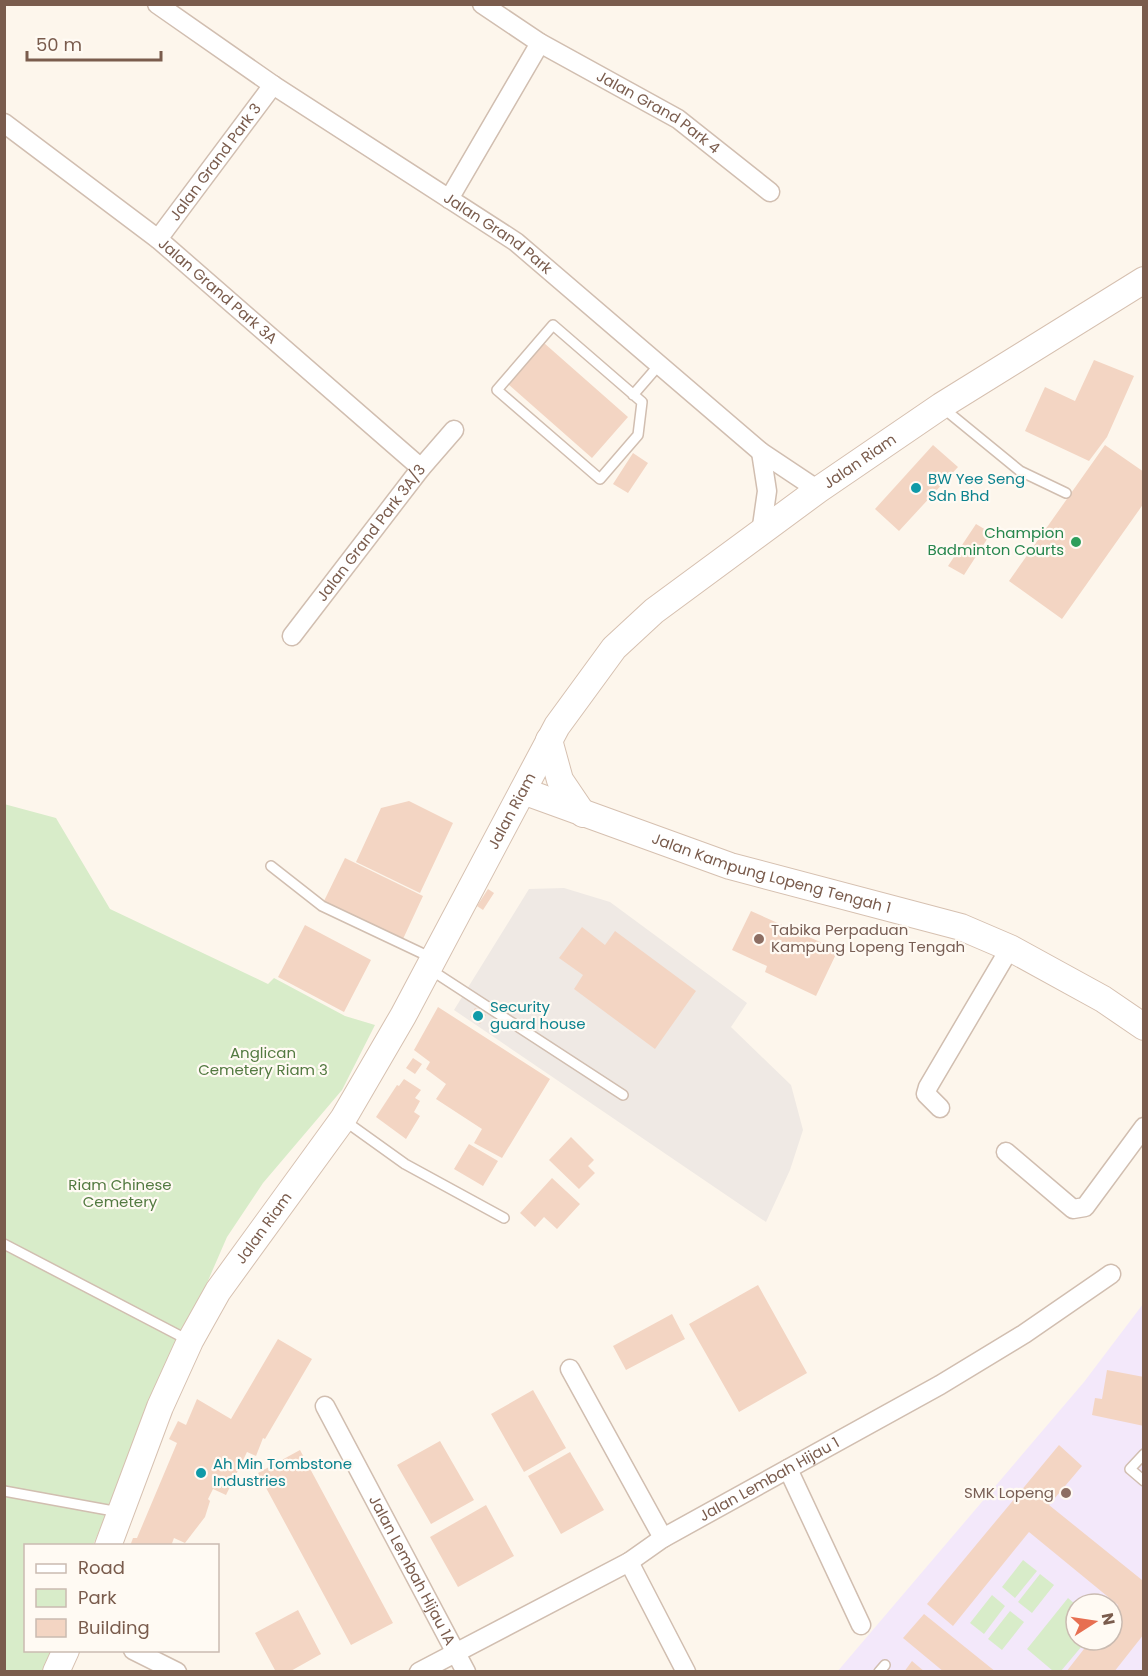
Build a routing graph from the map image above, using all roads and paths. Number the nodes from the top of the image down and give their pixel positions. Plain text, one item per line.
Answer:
1 (158, 4) edge
2 (482, 4) edge
3 (540, 43) junction
4 (273, 85) junction
5 (4, 123) edge
6 (770, 192) dead end
7 (450, 199) junction
8 (158, 238) junction
9 (1138, 289) edge
10 (659, 365) junction
11 (633, 395) junction
12 (941, 406) junction
13 (454, 430) dead end
14 (761, 452) junction
15 (421, 468) junction
16 (818, 490) junction
17 (1066, 493) dead end
18 (761, 534) junction
19 (292, 636) dead end
20 (549, 740) junction
21 (523, 791) junction
22 (584, 814) junction
23 (505, 825) junction
24 (271, 866) dead end
25 (1010, 948) junction
26 (431, 964) junction
27 (1143, 1027) edge
28 (623, 1095) dead end
29 (940, 1108) dead end
30 (343, 1119) junction
31 (1143, 1127) edge
32 (1006, 1152) dead end
33 (504, 1218) dead end
34 (4, 1244) edge
35 (1112, 1274) dead end
36 (190, 1341) junction
37 (570, 1369) dead end
38 (325, 1406) dead end
39 (1143, 1454) edge
40 (788, 1469) junction
41 (1143, 1481) edge
42 (4, 1491) edge
43 (122, 1512) junction
44 (663, 1538) junction
45 (108, 1544) edge
46 (628, 1562) junction
47 (861, 1625) dead end
48 (65, 1652) edge
49 (137, 1652) edge
50 (456, 1652) junction
51 (56, 1671) edge
52 (177, 1671) edge
53 (419, 1671) edge
54 (466, 1671) edge
55 (686, 1671) edge

1 - 4 street, Jalan Grand Park
2 - 3 street, Jalan Grand Park 4
3 - 6 street, Jalan Grand Park 4
3 - 7 street
4 - 7 street, Jalan Grand Park
4 - 8 street, Jalan Grand Park 3
5 - 8 street, Jalan Grand Park 3A
7 - 10 street, Jalan Grand Park
8 - 15 street, Jalan Grand Park 3A
9 - 12 main road, Jalan Riam
10 - 11 lane
10 - 14 street, Jalan Grand Park
11 - 11 lane
12 - 16 main road, Jalan Riam
12 - 17 lane
13 - 15 street, Jalan Grand Park 3A/3
14 - 16 street, Jalan Grand Park
14 - 18 street
15 - 19 street, Jalan Grand Park 3A/3
16 - 18 main road, Jalan Riam
18 - 20 main road, Jalan Riam
20 - 21 main road, Jalan Riam
20 - 22 main road
21 - 22 main road, Jalan Kampung Lopeng Tengah 1
21 - 23 main road, Jalan Riam
22 - 23 main road
22 - 25 main road, Jalan Kampung Lopeng Tengah 1
23 - 26 main road, Jalan Riam
24 - 26 lane
25 - 27 main road, Jalan Kampung Lopeng Tengah 1
25 - 29 street
26 - 28 lane
26 - 30 main road, Jalan Riam
30 - 33 lane
30 - 36 main road, Jalan Riam
31 - 32 street
34 - 36 lane
35 - 40 street, Jalan Lembah Hijau 1
36 - 43 main road, Jalan Riam
37 - 44 street
38 - 50 street, Jalan Lembah Hijau 1A
39 - 41 lane
40 - 44 street, Jalan Lembah Hijau 1
40 - 47 street
42 - 43 lane
43 - 45 main road, Jalan Riam
44 - 46 street, Jalan Lembah Hijau 1
46 - 50 street, Jalan Lembah Hijau 1
46 - 55 street
48 - 51 main road
49 - 52 street
50 - 53 street, Jalan Lembah Hijau 1
50 - 54 street, Jalan Lembah Hijau 1A

